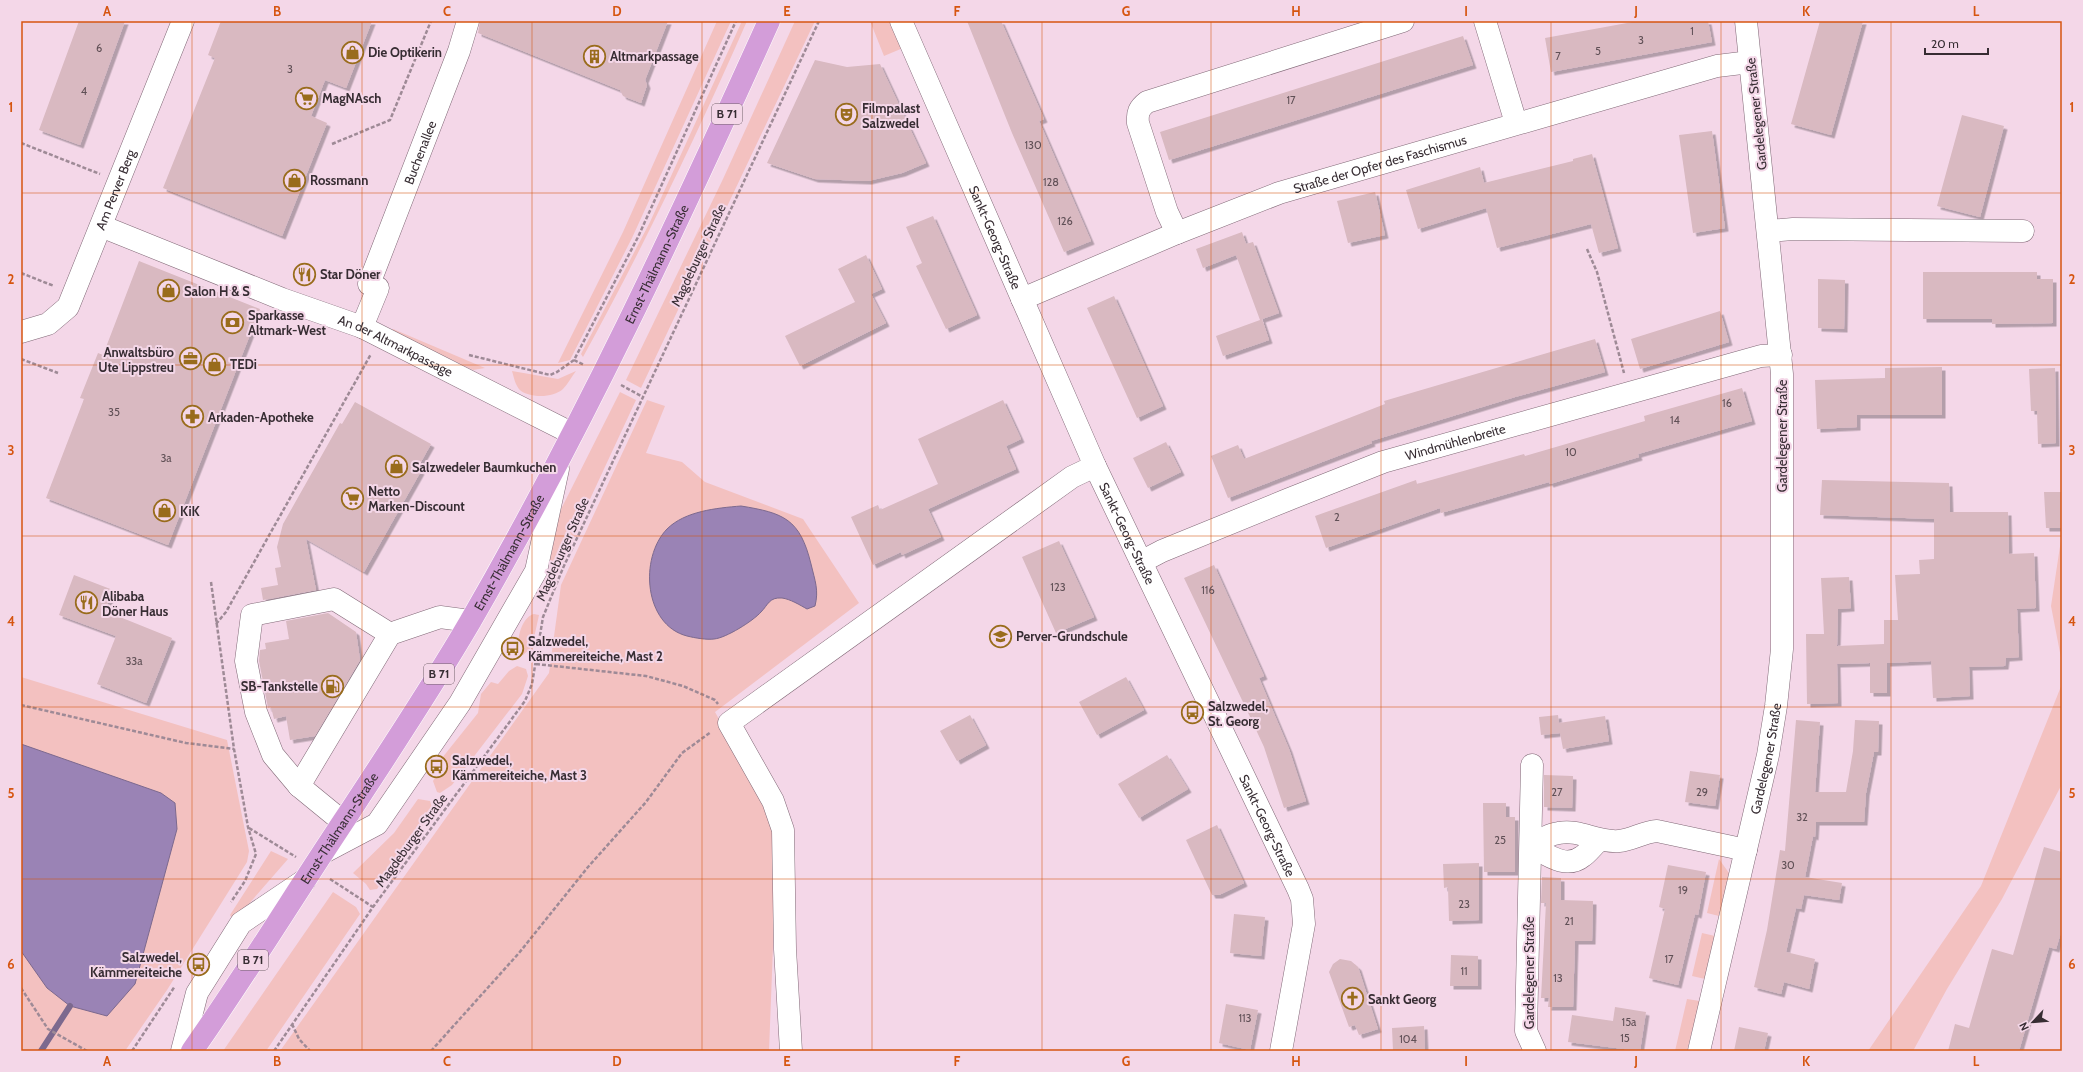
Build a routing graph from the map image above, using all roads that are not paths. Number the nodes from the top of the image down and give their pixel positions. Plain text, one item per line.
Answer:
1 (183, 21) edge
2 (468, 21) edge
3 (769, 21) edge
4 (901, 21) edge
5 (1402, 21) edge
6 (1485, 21) edge
7 (1746, 21) edge
8 (1750, 62) junction
9 (1516, 123) junction
10 (101, 226) junction
11 (1769, 231) junction
12 (2023, 231) dead end
13 (1177, 233) junction
14 (1022, 299) junction
15 (362, 327) junction
16 (21, 332) edge
17 (1781, 355) junction
18 (572, 433) junction
19 (561, 453) junction
20 (1095, 466) junction
21 (1141, 562) junction
22 (470, 621) junction
23 (390, 634) junction
24 (1532, 765) dead end
25 (299, 786) junction
26 (343, 822) junction
27 (1599, 841) junction
28 (1531, 846) junction
29 (1746, 850) junction
30 (324, 852) junction
31 (306, 880) junction
32 (182, 1051) edge
33 (192, 1051) edge
34 (791, 1051) edge
35 (1281, 1051) edge
36 (1536, 1051) edge
37 (1699, 1051) edge

1 - 10 street, Am Perver Berg
2 - 15 street, Buchenallee
3 - 18 main road, Ernst-Thälmann-Straße / B 71
4 - 14 street, Sankt-Georg-Straße
5 - 13 street
6 - 9 street
7 - 8 street, Gardelegener Straße
8 - 9 street, Straße der Opfer des Faschismus
8 - 11 street, Gardelegener Straße
9 - 13 street, Straße der Opfer des Faschismus
10 - 15 street, An der Altmarkpassage
10 - 16 street, Am Perver Berg
11 - 12 street
11 - 17 street, Gardelegener Straße
13 - 14 street, Straße der Opfer des Faschismus
14 - 20 street, Sankt-Georg-Straße
15 - 18 street, An der Altmarkpassage
17 - 21 street, Windmühlenbreite
17 - 29 street, Gardelegener Straße
18 - 19 main road, Ernst-Thälmann-Straße / B 71
19 - 22 main road, Ernst-Thälmann-Straße / B 71
19 - 30 street
20 - 21 street, Sankt-Georg-Straße
20 - 34 street
21 - 35 street, Sankt-Georg-Straße
22 - 23 street
22 - 26 main road, Ernst-Thälmann-Straße / B 71
23 - 25 street
23 - 25 street
24 - 28 street, Gardelegener Straße
25 - 26 street
26 - 30 main road, Ernst-Thälmann-Straße / B 71
27 - 28 street
27 - 28 street
27 - 29 street
28 - 36 street, Gardelegener Straße
29 - 37 street, Gardelegener Straße
30 - 31 main road, Ernst-Thälmann-Straße / B 71
31 - 32 street
31 - 33 main road, Ernst-Thälmann-Straße / B 71

